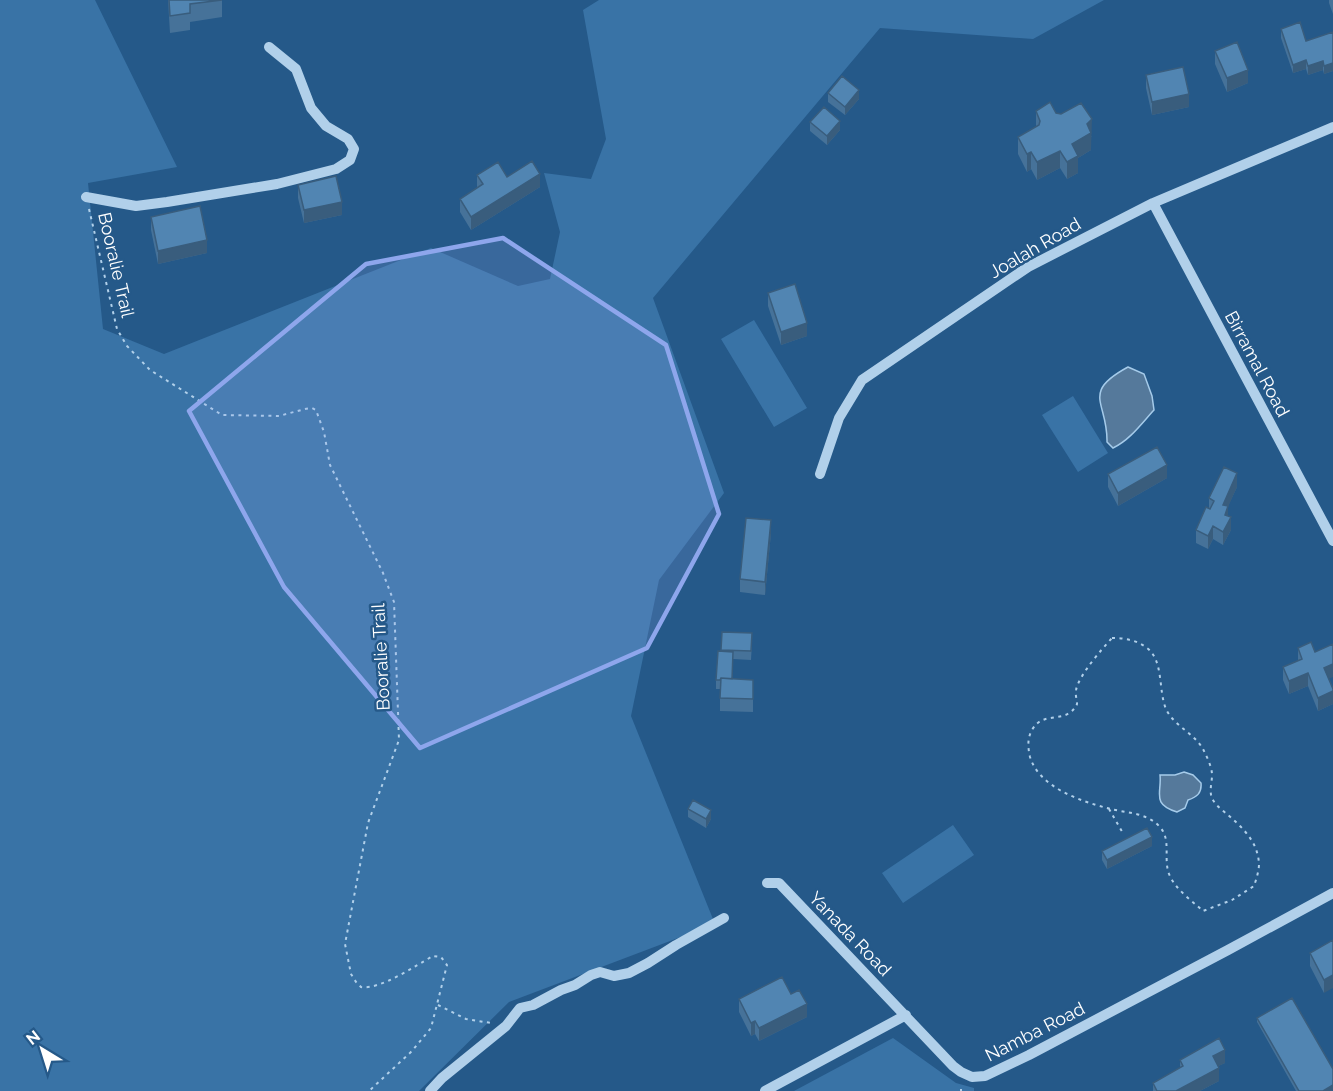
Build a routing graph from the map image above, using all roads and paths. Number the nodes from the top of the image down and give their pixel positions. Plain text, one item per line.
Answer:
1 (269, 47) dead end
2 (1333, 128) edge
3 (86, 197) joint
4 (1152, 203) junction
5 (820, 474) dead end
6 (1333, 541) edge
7 (1108, 808) junction
8 (1124, 835) dead end
9 (767, 883) dead end
10 (1333, 893) edge
11 (723, 918) dead end
12 (438, 1005) junction
13 (906, 1015) junction
14 (506, 1026) junction
15 (369, 1091) edge
16 (430, 1091) edge
17 (765, 1091) edge

1 - 3 street
2 - 4 street, Joalah Road
3 - 12 path, Booralie Trail
4 - 5 street, Joalah Road
4 - 6 street, Birramal Road
7 - 7 path
7 - 8 path
9 - 13 street, Yanada Road
10 - 13 street, Namba Road
11 - 14 street
12 - 14 path
12 - 15 path, Booralie Trail
13 - 17 street
14 - 16 street

